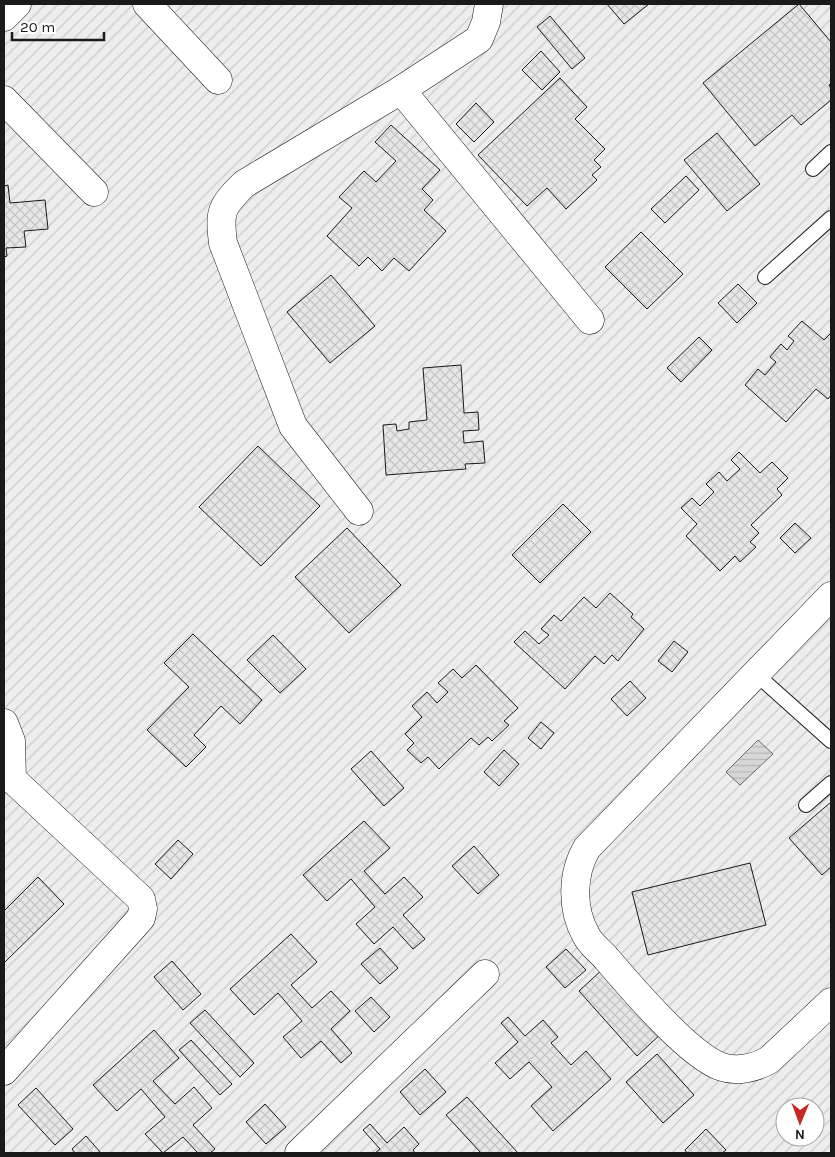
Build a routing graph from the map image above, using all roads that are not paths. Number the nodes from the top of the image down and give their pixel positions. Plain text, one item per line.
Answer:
1 (17, 4) edge
2 (147, 4) edge
3 (489, 4) edge
4 (4, 17) edge
5 (218, 80) dead end
6 (401, 90) junction
7 (4, 100) edge
8 (831, 152) edge
9 (813, 169) dead end
10 (94, 192) dead end
11 (831, 218) edge
12 (765, 277) dead end
13 (590, 320) dead end
14 (359, 512) dead end
15 (831, 596) edge
16 (756, 674) junction
17 (4, 723) edge
18 (831, 741) edge
19 (7, 780) edge
20 (831, 783) edge
21 (806, 805) dead end
22 (485, 974) dead end
23 (831, 1002) edge
24 (4, 1071) edge
25 (299, 1153) edge

1 - 4 street
2 - 5 street
3 - 6 street
6 - 13 street
6 - 14 street
7 - 10 street
8 - 9 lane
11 - 12 lane
15 - 16 street
16 - 18 lane
16 - 23 street
17 - 19 street
19 - 24 street
20 - 21 lane
22 - 25 street

